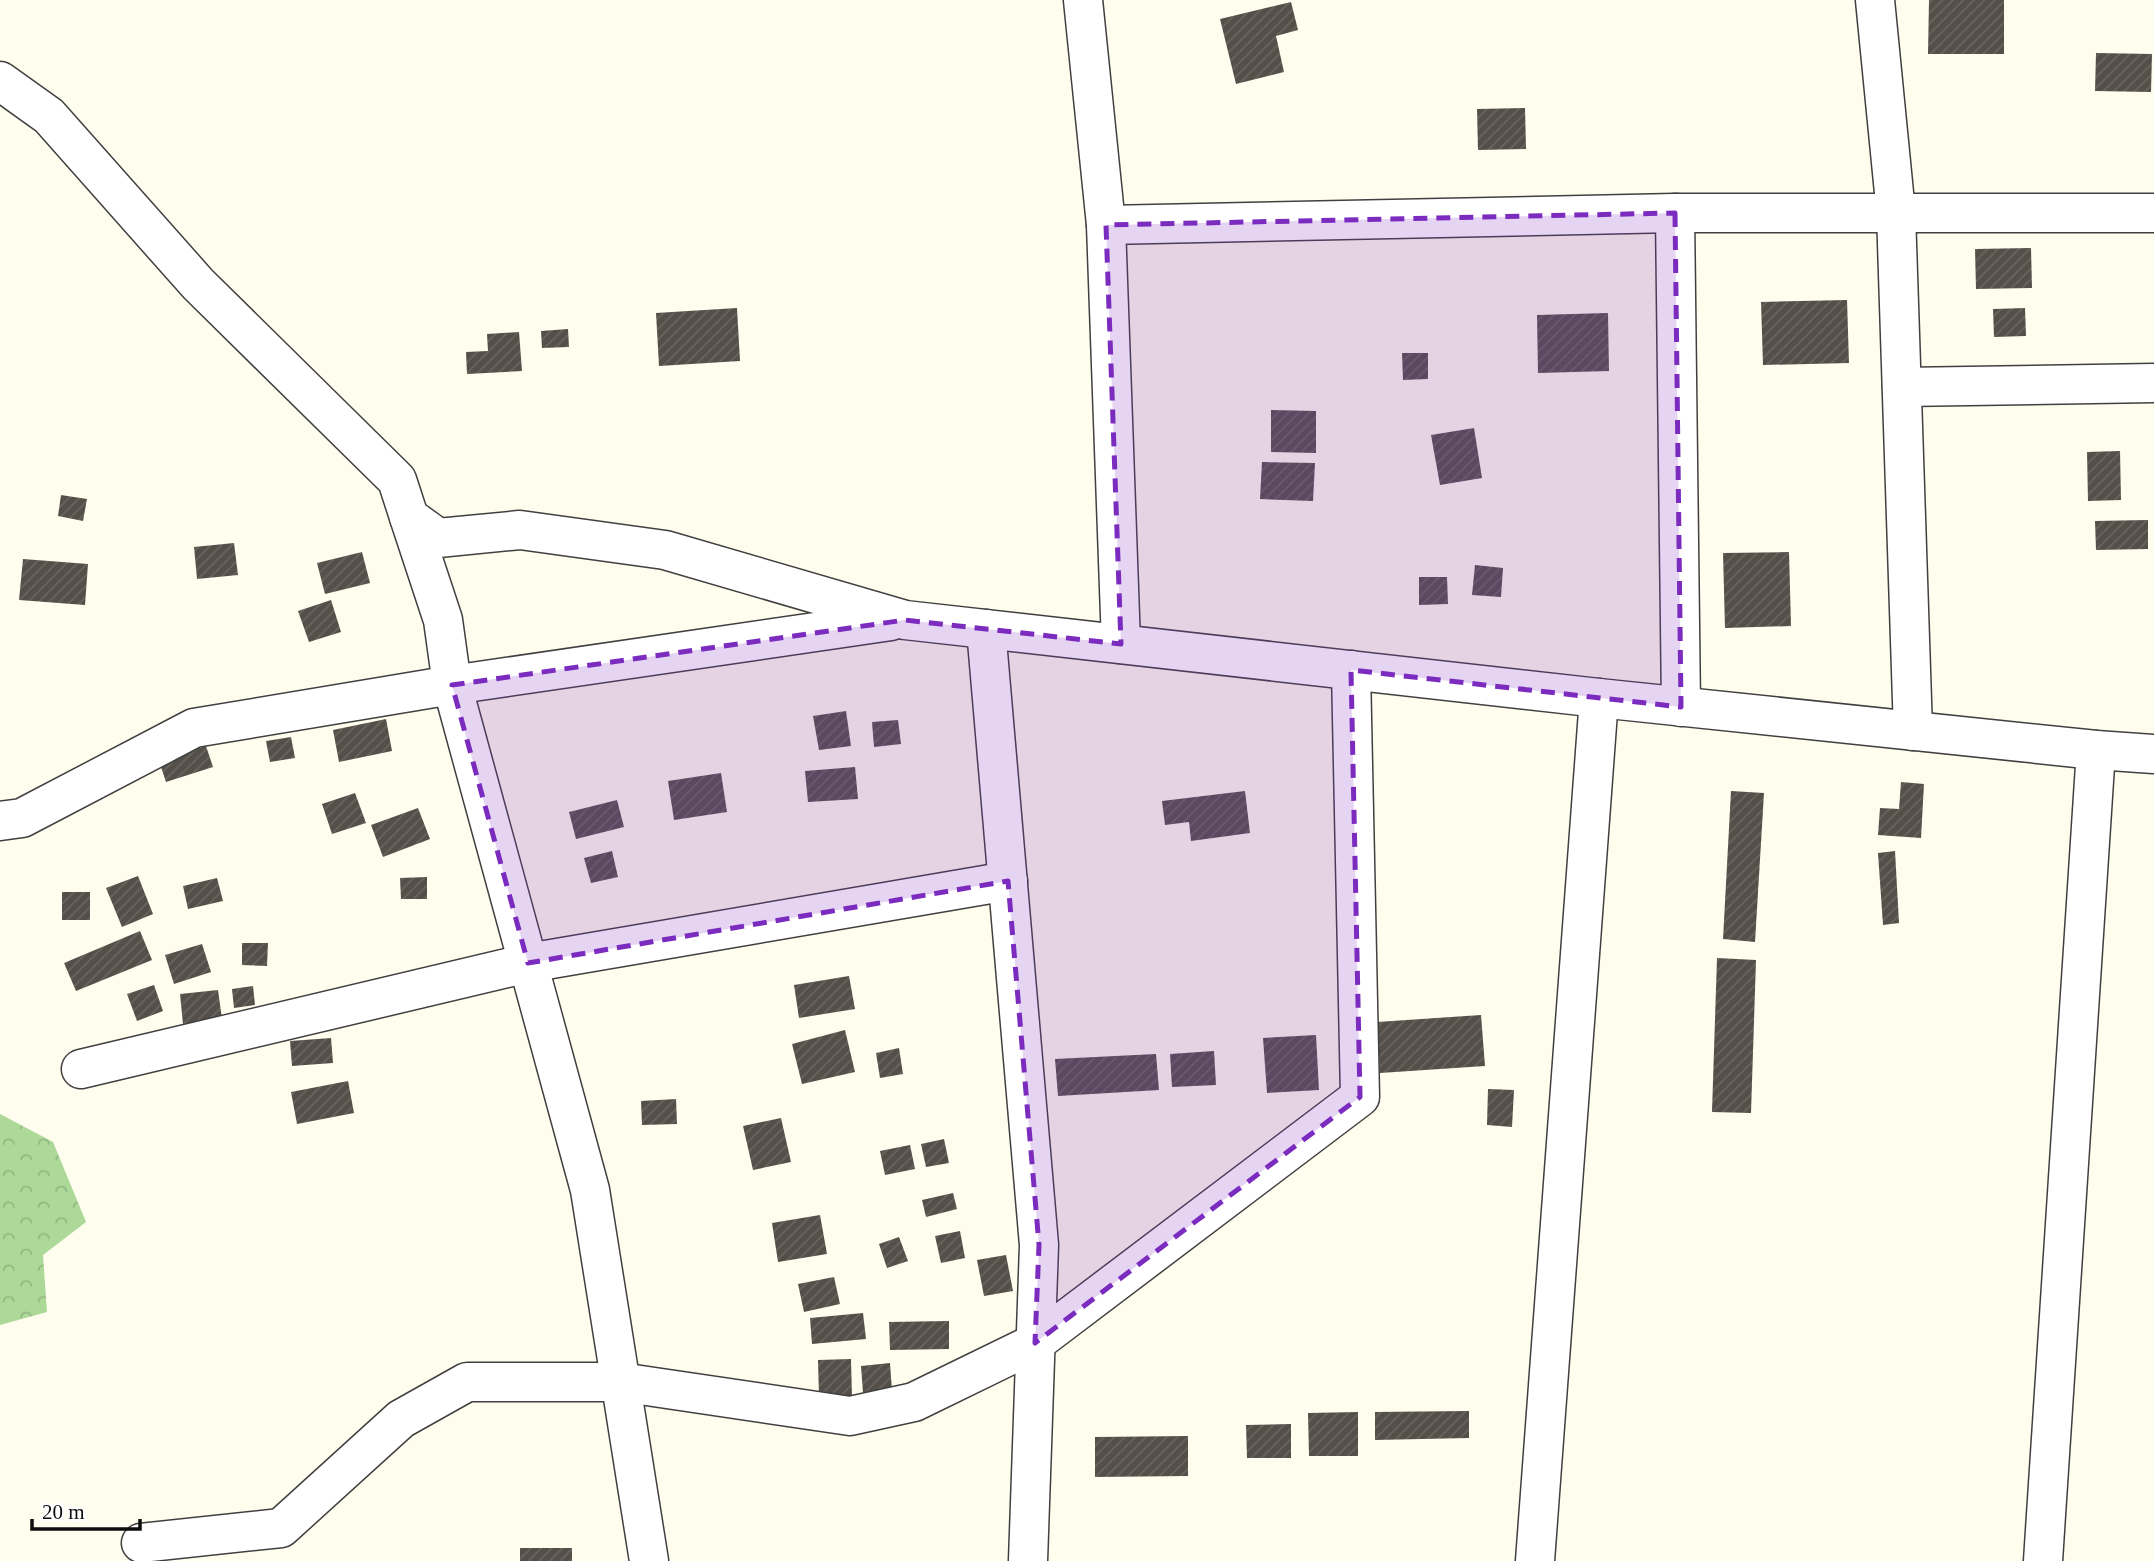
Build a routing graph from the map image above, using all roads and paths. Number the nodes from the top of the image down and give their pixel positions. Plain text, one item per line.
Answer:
1 (1083, 0) edge
2 (1875, 0) edge
3 (0, 81) edge
4 (1675, 213) junction
5 (1896, 213) junction
6 (2154, 213) edge
7 (1106, 225) junction
8 (2154, 383) edge
9 (1902, 387) junction
10 (409, 517) junction
11 (905, 620) junction
12 (986, 629) junction
13 (1121, 644) junction
14 (1351, 670) junction
15 (452, 685) junction
16 (1599, 698) junction
17 (1681, 707) junction
18 (1913, 731) junction
19 (2096, 750) junction
20 (2154, 754) edge
21 (0, 821) edge
22 (1007, 881) junction
23 (528, 963) junction
24 (81, 1069) dead end
25 (1035, 1343) junction
26 (620, 1382) junction
27 (141, 1544) dead end
28 (649, 1561) edge
29 (1028, 1561) edge
30 (1535, 1561) edge
31 (2043, 1561) edge

1 - 7 street
2 - 5 street
3 - 10 street
4 - 5 street
4 - 7 street
4 - 17 street
5 - 6 street
5 - 9 street
7 - 13 street
8 - 9 street
9 - 18 street
10 - 11 street
10 - 15 street
11 - 12 street
11 - 15 street
12 - 13 street
12 - 22 street
13 - 14 street
14 - 16 street
14 - 25 street
15 - 21 street
15 - 23 street
16 - 17 street
16 - 30 street
17 - 18 street
18 - 19 street
19 - 20 street
19 - 31 street
22 - 23 street
22 - 25 street
23 - 24 street
23 - 26 street
25 - 26 street
25 - 29 street
26 - 27 street
26 - 28 street

